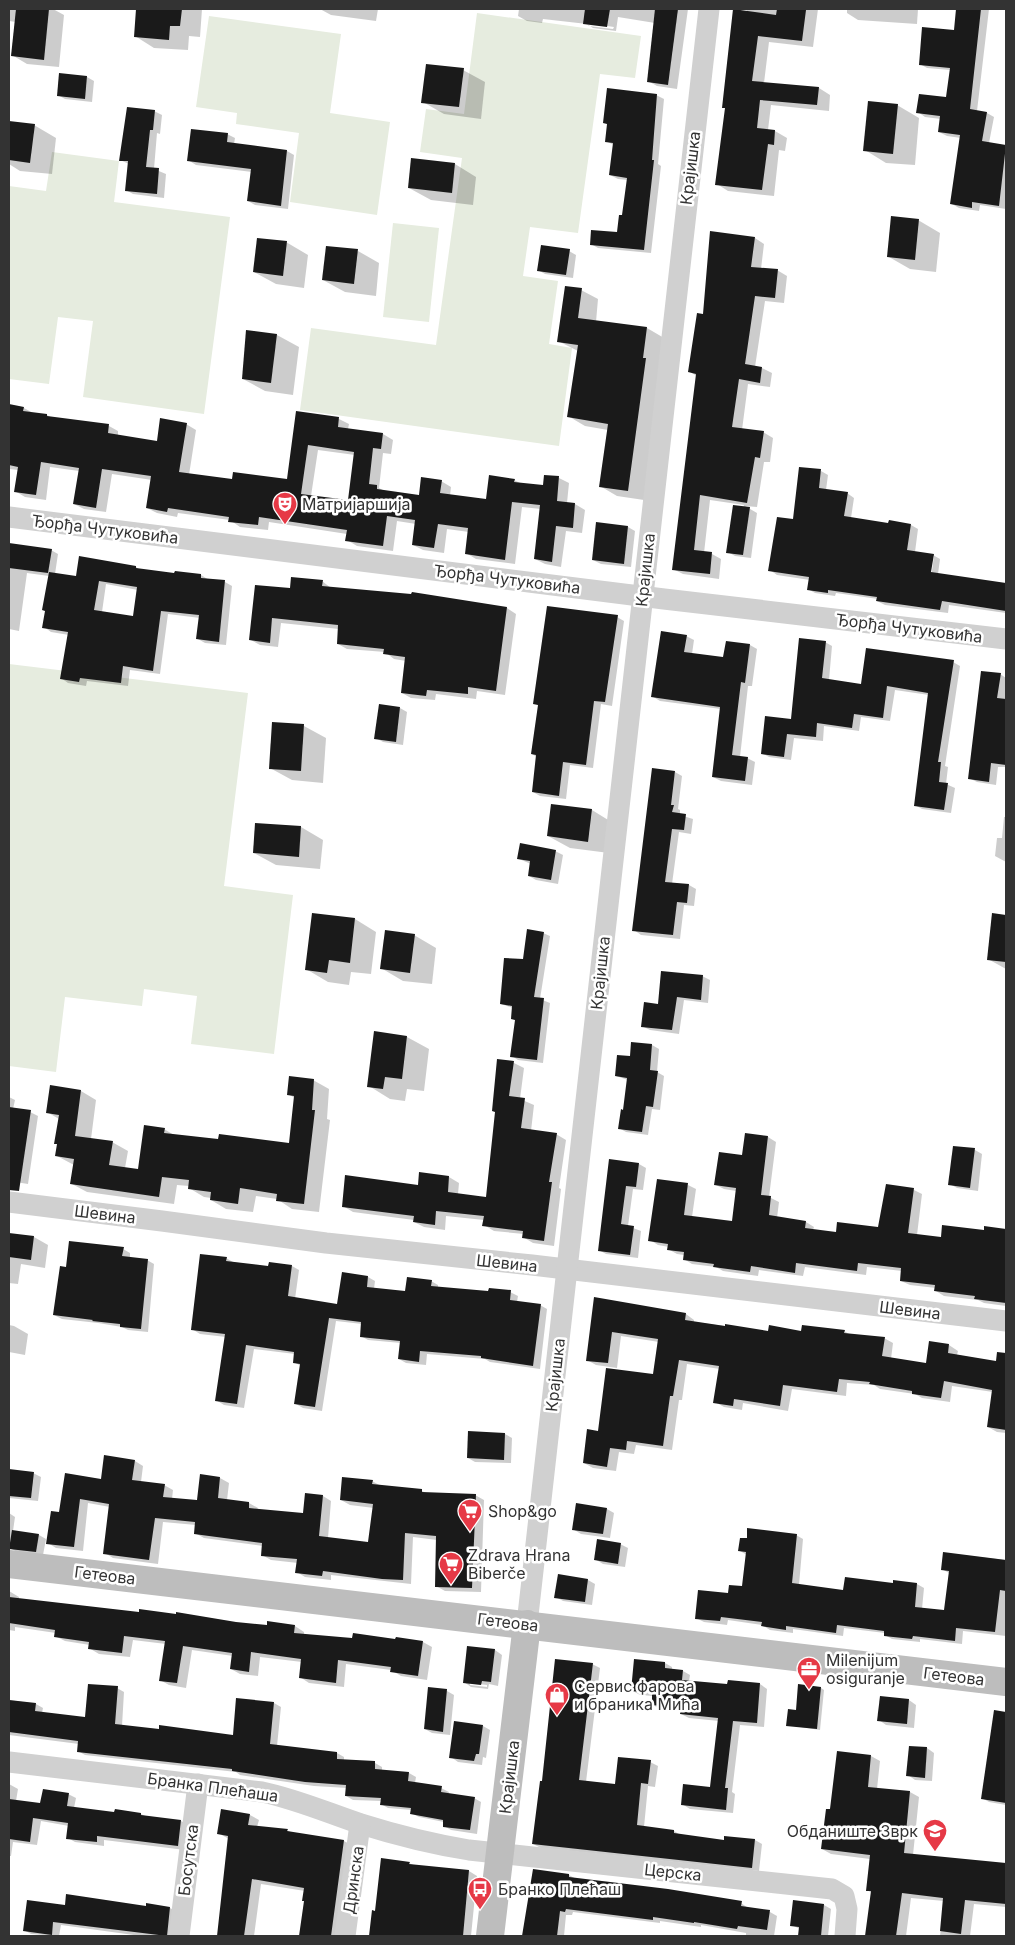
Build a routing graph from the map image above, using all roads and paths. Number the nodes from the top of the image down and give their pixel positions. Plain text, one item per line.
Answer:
1 (709, 9) edge
2 (9, 517) edge
3 (642, 596) junction
4 (1006, 639) edge
5 (9, 1202) edge
6 (566, 1270) junction
7 (1006, 1321) edge
8 (9, 1564) edge
9 (527, 1624) junction
10 (1006, 1682) edge
11 (9, 1762) edge
12 (198, 1784) junction
13 (360, 1824) junction
14 (500, 1853) junction
15 (179, 1936) edge
16 (345, 1936) edge
17 (490, 1936) edge
18 (845, 1936) edge

1 - 3 street, Крајишка
2 - 3 street, Ђорђа Чутуковића
3 - 4 street, Ђорђа Чутуковића
3 - 6 street, Крајишка
5 - 6 street, Шевина
6 - 7 street, Шевина
6 - 9 street, Крајишка
8 - 9 main road, Гетеова
9 - 10 main road, Гетеова
9 - 14 main road, Крајишка
11 - 12 street, Бранка Плећаша
12 - 13 street, Бранка Плећаша
12 - 15 street, Босутска
13 - 14 street, Бранка Плећаша
13 - 16 street, Дринска
14 - 17 main road, Крајишка
14 - 18 street, Церска

